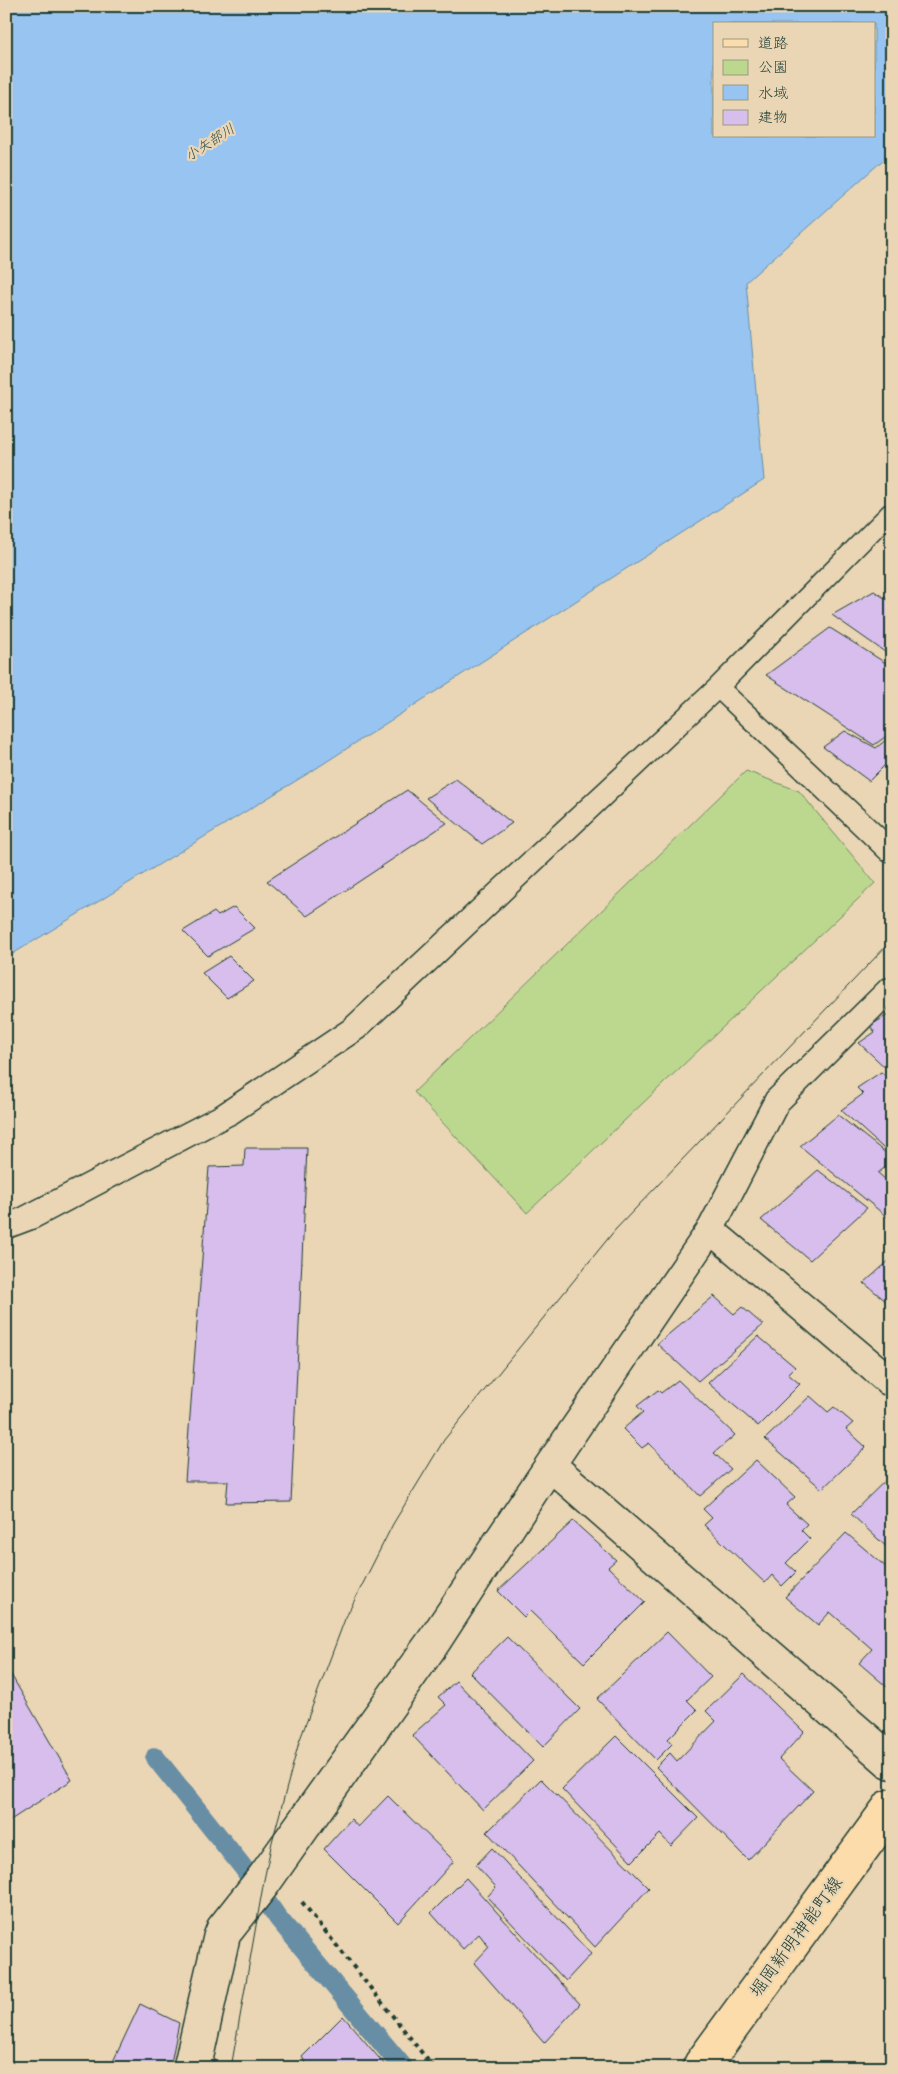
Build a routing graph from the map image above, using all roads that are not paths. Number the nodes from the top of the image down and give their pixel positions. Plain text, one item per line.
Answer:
1 (892, 511) edge
2 (718, 687) junction
3 (892, 853) edge
4 (892, 987) edge
5 (6, 1226) edge
6 (710, 1230) junction
7 (892, 1383) edge
8 (550, 1465) junction
9 (892, 1763) edge
10 (892, 1806) edge
11 (192, 2068) edge
12 (700, 2068) edge

1 - 2 street
2 - 3 street
2 - 5 street
4 - 6 street
6 - 7 street
6 - 8 street
8 - 9 street
8 - 11 street
10 - 12 main road, 堀岡新明神能町線

